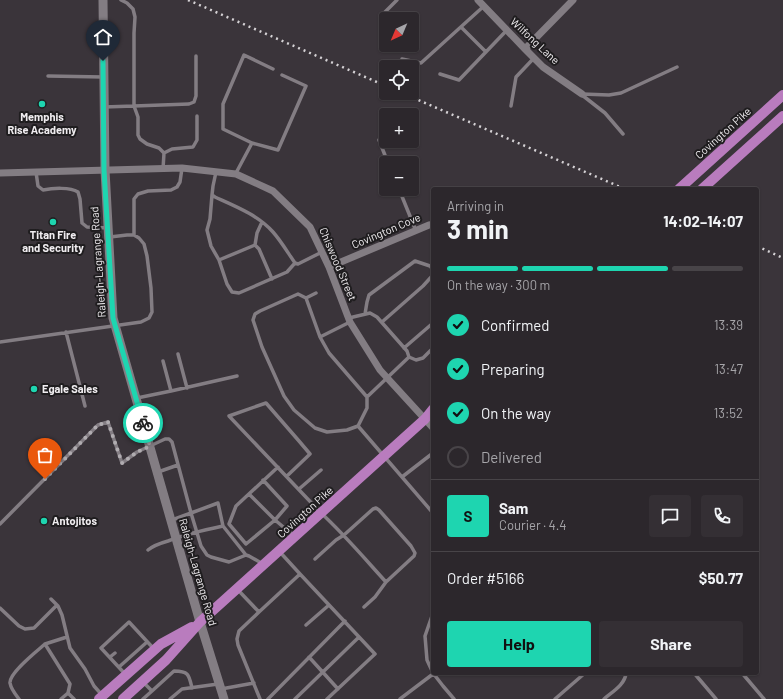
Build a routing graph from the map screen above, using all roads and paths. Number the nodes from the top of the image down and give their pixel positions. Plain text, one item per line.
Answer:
1 (103, 0) edge
2 (121, 0) edge
3 (397, 0) edge
4 (478, 0) edge
5 (573, 0) edge
6 (484, 6) junction
7 (385, 12) edge
8 (461, 27) junction
9 (507, 30) junction
10 (525, 49) junction
11 (486, 52) junction
12 (196, 56) dead end
13 (534, 58) junction
14 (402, 59) dead end
15 (677, 67) dead end
16 (273, 69) dead end
17 (440, 74) dead end
18 (282, 75) dead end
19 (48, 76) dead end
20 (104, 77) junction
21 (582, 94) junction
22 (783, 95) edge
23 (134, 106) junction
24 (511, 106) dead end
25 (104, 107) junction
26 (198, 116) dead end
27 (783, 116) edge
28 (623, 134) dead end
29 (378, 140) dead end
30 (252, 143) junction
31 (164, 153) junction
32 (385, 156) edge
33 (182, 168) junction
34 (163, 169) junction
35 (104, 170) junction
36 (36, 172) junction
37 (216, 172) junction
38 (0, 173) edge
39 (236, 174) junction
40 (681, 187) edge
41 (704, 187) edge
42 (212, 195) junction
43 (402, 196) edge
44 (262, 222) junction
45 (431, 227) edge
46 (108, 228) junction
47 (416, 231) junction
48 (134, 235) junction
49 (108, 237) junction
50 (254, 245) junction
51 (322, 252) junction
52 (219, 260) junction
53 (295, 263) junction
54 (329, 267) junction
55 (431, 267) edge
56 (431, 277) edge
57 (272, 279) junction
58 (316, 293) dead end
59 (306, 298) junction
60 (365, 314) junction
61 (349, 320) junction
62 (382, 322) junction
63 (115, 325) junction
64 (431, 325) edge
65 (66, 332) junction
66 (320, 337) junction
67 (0, 342) edge
68 (404, 348) junction
69 (431, 350) edge
70 (178, 354) dead end
71 (408, 357) junction
72 (163, 361) dead end
73 (237, 376) dead end
74 (386, 377) junction
75 (187, 388) junction
76 (171, 391) junction
77 (366, 397) junction
78 (136, 398) junction
79 (85, 406) dead end
80 (429, 417) edge
81 (358, 426) junction
82 (150, 446) junction
83 (431, 455) edge
84 (384, 456) junction
85 (178, 465) junction
86 (278, 467) junction
87 (321, 470) dead end
88 (157, 472) junction
89 (287, 476) junction
90 (402, 477) junction
91 (263, 480) junction
92 (299, 489) junction
93 (248, 494) junction
94 (431, 511) edge
95 (191, 513) junction
96 (321, 513) junction
97 (171, 520) junction
98 (274, 520) junction
99 (0, 524) edge
100 (223, 526) junction
101 (196, 531) junction
102 (344, 535) junction
103 (295, 537) junction
104 (176, 538) junction
105 (148, 550) dead end
106 (279, 551) junction
107 (246, 555) junction
108 (315, 559) dead end
109 (263, 565) junction
110 (300, 574) junction
111 (386, 582) junction
112 (237, 589) junction
113 (51, 599) dead end
114 (57, 605) junction
115 (329, 605) junction
116 (364, 607) dead end
117 (0, 608) edge
118 (259, 612) junction
119 (431, 619) edge
120 (344, 621) junction
121 (200, 622) junction
122 (306, 626) dead end
123 (138, 632) junction
124 (133, 636) dead end
125 (359, 636) junction
126 (67, 637) junction
127 (147, 642) junction
128 (45, 644) junction
129 (154, 650) junction
130 (115, 653) dead end
131 (110, 657) junction
132 (309, 657) junction
133 (119, 667) junction
134 (431, 669) edge
135 (323, 673) junction
136 (126, 675) junction
137 (431, 675) edge
138 (435, 675) edge
139 (583, 675) edge
140 (626, 675) edge
141 (696, 675) edge
142 (744, 675) edge
143 (142, 682) junction
144 (254, 683) junction
145 (220, 686) junction
146 (192, 688) junction
147 (338, 689) junction
148 (152, 691) junction
149 (68, 693) junction
150 (101, 697) edge
151 (19, 699) edge
152 (61, 699) edge
153 (74, 699) edge
154 (123, 699) edge
155 (143, 699) edge
156 (170, 699) edge
157 (224, 699) edge
158 (260, 699) edge
159 (268, 699) edge
160 (296, 699) edge
161 (327, 699) edge
162 (400, 699) edge
163 (454, 699) edge
164 (556, 699) edge
165 (604, 699) edge
166 (716, 699) edge
167 (764, 699) edge

1 - 20 main road, Raleigh-Lagrange Road
2 - 23 lane
3 - 7 lane
4 - 6 street, Wilfong Lane
5 - 10 street
6 - 8 lane
6 - 9 street, Wilfong Lane
8 - 11 lane
8 - 14 lane
9 - 10 street, Wilfong Lane
9 - 11 lane
10 - 13 street, Wilfong Lane
11 - 17 lane
12 - 23 lane
13 - 21 street, Wilfong Lane
13 - 24 lane
15 - 21 lane
16 - 30 lane
18 - 30 lane
19 - 20 lane
20 - 25 main road, Raleigh-Lagrange Road
21 - 28 lane
22 - 40 main road, Covington Pike
23 - 25 lane
23 - 31 lane
25 - 35 main road, Raleigh-Lagrange Road
26 - 31 lane
27 - 41 main road
29 - 32 lane
30 - 39 lane
31 - 34 lane
33 - 34 street, Chiswood Street
33 - 37 street, Chiswood Street
33 - 48 lane
34 - 35 street, Chiswood Street
35 - 36 street, Chiswood Street
35 - 46 main road, Raleigh-Lagrange Road
36 - 38 street, Chiswood Street
36 - 46 lane
37 - 39 street, Chiswood Street
37 - 42 lane
39 - 51 street, Chiswood Street
42 - 44 lane
42 - 52 lane
43 - 47 lane
44 - 50 lane
44 - 53 lane
45 - 47 street, Covington Cove
46 - 49 main road, Raleigh-Lagrange Road
47 - 54 street, Covington Cove
48 - 49 lane
48 - 63 lane
49 - 63 main road, Raleigh-Lagrange Road
50 - 52 lane
50 - 57 lane
51 - 53 lane
51 - 54 street, Chiswood Street
52 - 57 lane
53 - 57 lane
54 - 61 street, Chiswood Street
55 - 60 lane
56 - 62 lane
58 - 59 lane
59 - 66 lane
59 - 81 lane
60 - 61 lane
60 - 62 lane
61 - 66 lane
61 - 74 street, Chiswood Street
62 - 68 lane
63 - 65 lane
63 - 78 main road, Raleigh-Lagrange Road
64 - 68 lane
65 - 67 lane
65 - 79 lane
66 - 77 lane
68 - 71 lane
69 - 71 lane
70 - 75 lane
71 - 74 lane
72 - 76 lane
73 - 75 lane
74 - 77 lane
74 - 80 street, Chiswood Street
75 - 76 lane
76 - 78 lane
77 - 81 lane
78 - 82 main road, Raleigh-Lagrange Road
80 - 84 main road, Covington Pike
81 - 84 lane
82 - 85 lane
82 - 88 main road, Raleigh-Lagrange Road
82 - 99 lane
83 - 90 lane
84 - 90 lane
84 - 96 main road, Covington Pike
85 - 88 lane
85 - 95 lane
86 - 89 lane
86 - 89 lane
86 - 91 lane
87 - 92 lane
88 - 97 main road, Raleigh-Lagrange Road
89 - 92 lane
90 - 94 lane
91 - 93 lane
91 - 98 lane
92 - 96 lane
93 - 98 lane
93 - 98 lane
95 - 97 lane
95 - 100 lane
95 - 101 lane
96 - 102 lane
96 - 103 main road, Covington Pike
97 - 104 main road, Raleigh-Lagrange Road
98 - 103 lane
100 - 101 lane
100 - 107 lane
101 - 104 lane
101 - 107 lane
102 - 108 lane
102 - 111 lane
102 - 111 lane
103 - 106 main road, Covington Pike
104 - 105 lane
104 - 121 main road, Raleigh-Lagrange Road
106 - 109 main road, Covington Pike
106 - 110 lane
107 - 109 lane
109 - 112 main road, Covington Pike
110 - 115 lane
110 - 118 lane
111 - 116 lane
112 - 118 lane
112 - 121 main road, Covington Pike
113 - 114 lane
114 - 117 lane
114 - 126 lane
115 - 120 lane
115 - 122 lane
118 - 144 lane
119 - 134 lane
120 - 125 lane
120 - 132 lane
121 - 129 main road, Covington Pike
121 - 143 main road, Covington Pike
121 - 145 main road, Raleigh-Lagrange Road
123 - 124 lane
123 - 127 lane
123 - 131 lane
125 - 135 lane
125 - 147 lane
126 - 128 lane
126 - 150 lane
127 - 129 lane
127 - 133 lane
128 - 149 lane
128 - 151 lane
129 - 136 main road, Covington Pike
130 - 131 lane
131 - 133 lane
132 - 135 lane
132 - 159 lane
133 - 136 lane
135 - 147 lane
135 - 160 lane
136 - 150 main road, Covington Pike
137 - 162 lane
138 - 163 lane
139 - 164 lane
140 - 165 lane
141 - 166 lane
142 - 167 lane
143 - 148 lane
143 - 154 main road, Covington Pike
144 - 145 lane
144 - 158 lane
145 - 146 lane
145 - 157 main road, Raleigh-Lagrange Road
146 - 148 lane
146 - 156 lane
147 - 161 lane
148 - 155 lane
149 - 152 lane
149 - 153 lane

